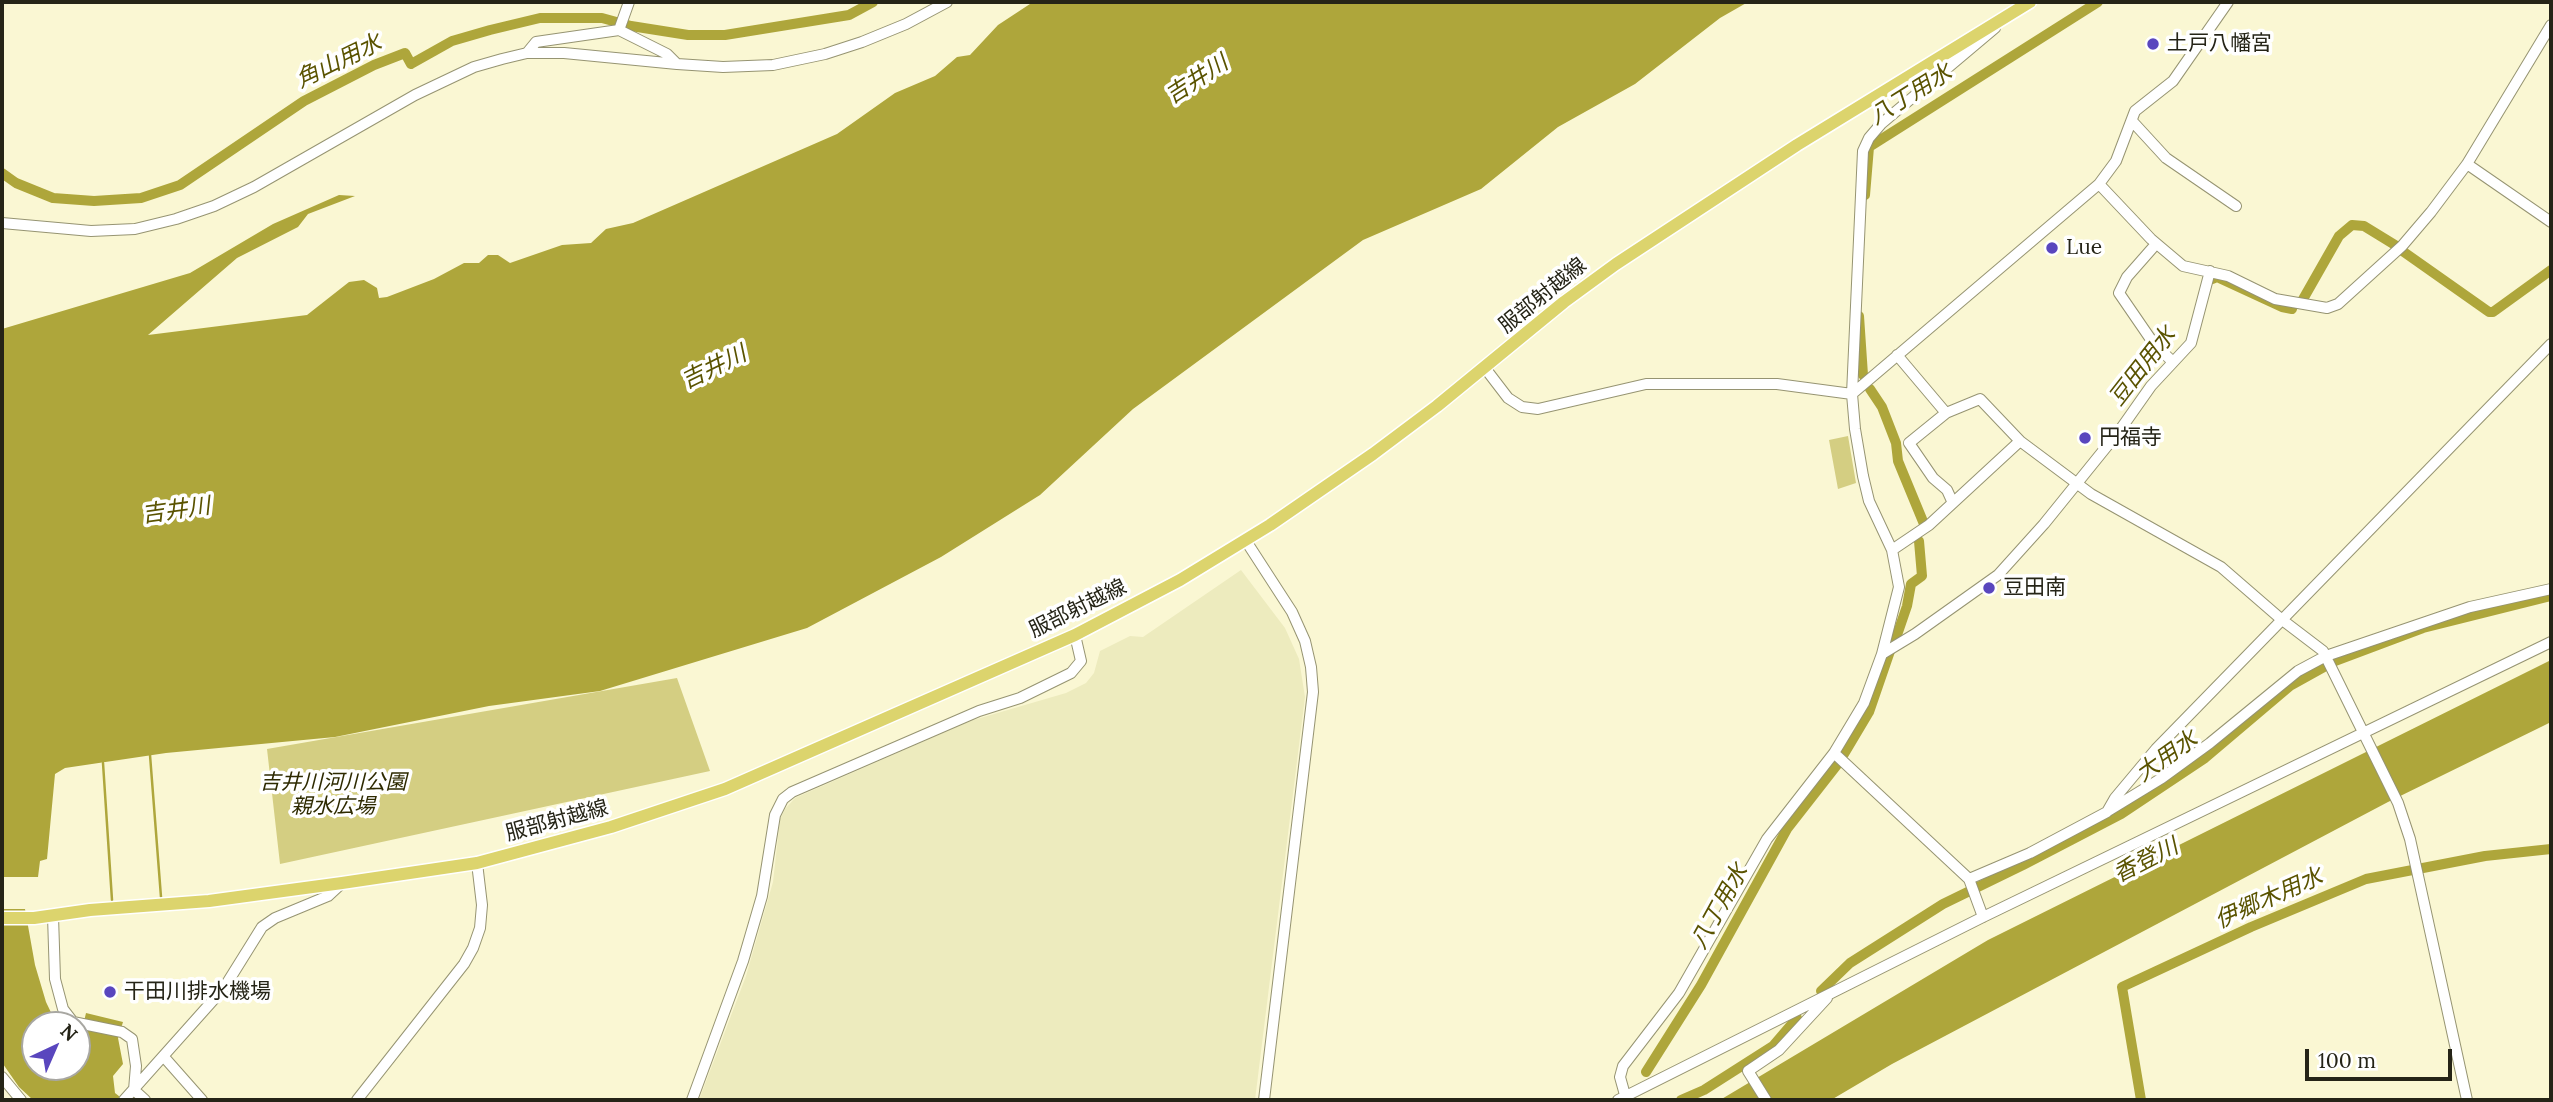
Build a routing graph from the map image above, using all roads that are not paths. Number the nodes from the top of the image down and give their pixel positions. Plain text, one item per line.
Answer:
1 (629, 2) edge
2 (947, 2) edge
3 (2030, 2) edge
4 (2228, 2) edge
5 (2004, 17) junction
6 (2551, 25) edge
7 (619, 30) junction
8 (527, 53) junction
9 (677, 64) junction
10 (2132, 121) junction
11 (2467, 164) junction
12 (2099, 184) junction
13 (2236, 206) dead end
14 (2551, 222) edge
15 (2, 223) edge
16 (2156, 244) junction
17 (2210, 271) junction
18 (2551, 344) edge
19 (1897, 355) junction
20 (2173, 362) junction
21 (1485, 368) junction
22 (1852, 394) junction
23 (1946, 413) junction
24 (2020, 441) junction
25 (2077, 484) junction
26 (1952, 502) junction
27 (1246, 541) junction
28 (1892, 550) junction
29 (2551, 589) edge
30 (2281, 619) junction
31 (1075, 635) junction
32 (2551, 642) edge
33 (1882, 654) junction
34 (2328, 660) junction
35 (2365, 736) junction
36 (1834, 753) junction
37 (2107, 812) junction
38 (477, 863) junction
39 (342, 883) junction
40 (1972, 886) junction
41 (53, 916) junction
42 (1983, 917) junction
43 (2, 918) edge
44 (1829, 995) junction
45 (164, 1057) junction
46 (2, 1077) edge
47 (133, 1091) junction
48 (1621, 1098) edge
49 (21, 1100) edge
50 (124, 1100) edge
51 (145, 1100) edge
52 (202, 1100) edge
53 (357, 1100) edge
54 (692, 1100) edge
55 (1264, 1100) edge
56 (1766, 1100) edge
57 (2467, 1100) edge

1 - 7 street
2 - 9 street
3 - 5 main road, 服部射越線
4 - 10 street
5 - 21 main road, 服部射越線
5 - 22 street
6 - 11 street
7 - 8 street
7 - 9 street
8 - 9 street
8 - 15 street
10 - 12 street
10 - 13 street
11 - 14 street
11 - 17 street
12 - 16 street
12 - 19 street
16 - 17 street
16 - 20 street
17 - 20 street
18 - 30 street
19 - 22 street
19 - 23 street
20 - 25 street
21 - 22 street
21 - 27 main road, 服部射越線
22 - 28 street
23 - 24 street
23 - 26 street
24 - 25 street
24 - 26 street
25 - 30 street
25 - 33 street
26 - 28 street
27 - 31 main road, 服部射越線
27 - 55 street
28 - 33 street
29 - 34 street
30 - 34 street
30 - 37 street
31 - 38 main road, 服部射越線
31 - 54 street
32 - 35 street
33 - 36 street
34 - 35 street
34 - 37 street
35 - 42 street
35 - 57 street
36 - 40 street
36 - 48 street
37 - 40 street
38 - 39 main road, 服部射越線
38 - 53 street
39 - 41 main road, 服部射越線
39 - 45 street
40 - 42 street
41 - 43 main road, 服部射越線
41 - 47 street
42 - 44 street
44 - 48 street
44 - 56 street
45 - 47 street
45 - 52 street
46 - 49 street
47 - 50 street
47 - 51 street

